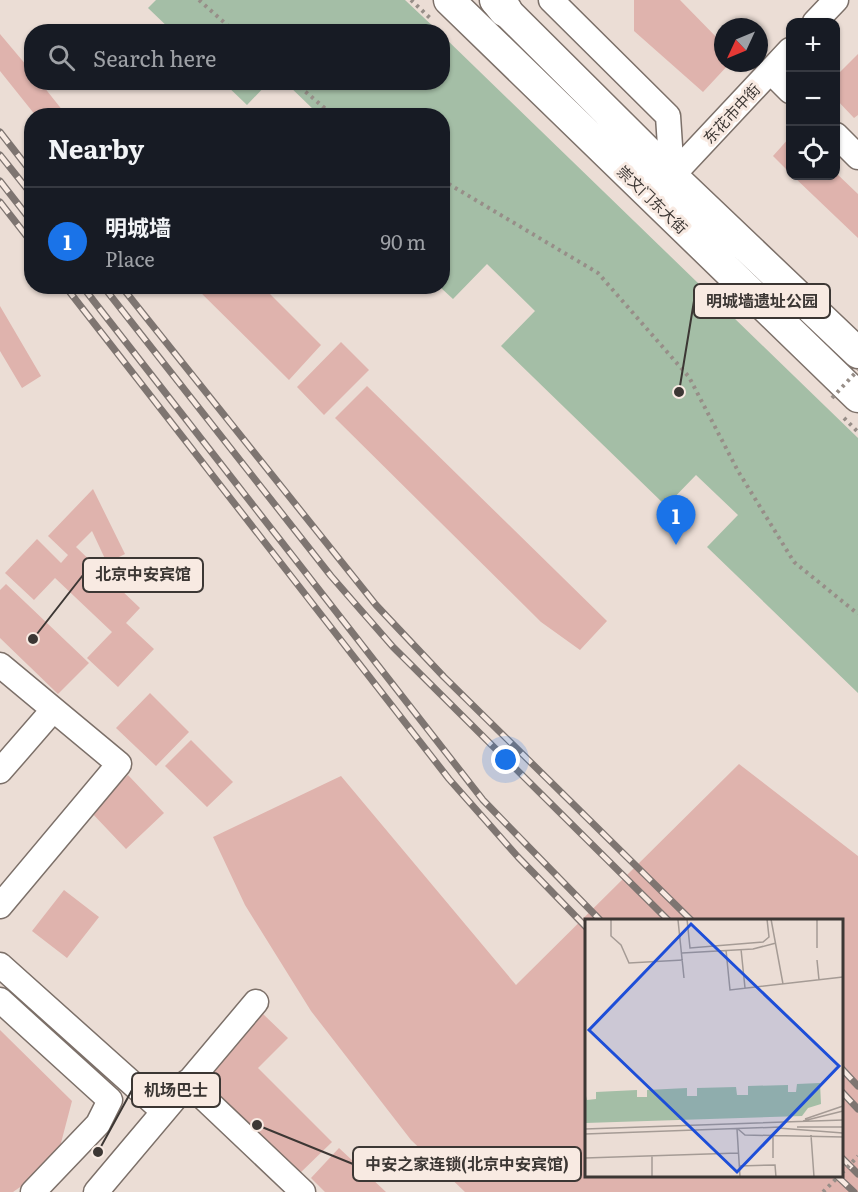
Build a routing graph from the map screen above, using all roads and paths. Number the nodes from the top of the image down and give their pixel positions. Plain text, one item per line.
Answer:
1 (199, 0) edge
2 (448, 0) edge
3 (551, 0) edge
4 (499, 3) edge
5 (226, 24) edge
6 (786, 54) edge
7 (770, 72) junction
8 (786, 87) edge
9 (303, 90) edge
10 (325, 108) edge
11 (840, 139) edge
12 (858, 157) edge
13 (672, 176) junction
14 (450, 185) edge
15 (858, 353) edge
16 (858, 370) edge
17 (845, 398) edge
18 (858, 615) edge
19 (0, 665) edge
20 (53, 710) junction
21 (0, 771) edge
22 (0, 906) edge
23 (0, 965) edge
24 (0, 1000) edge
25 (256, 1002) dead end
26 (187, 1082) junction
27 (163, 1111) junction
28 (858, 1156) edge
29 (843, 1171) edge
30 (837, 1177) edge
31 (33, 1192) edge
32 (96, 1192) edge
33 (303, 1192) edge
34 (823, 1192) edge

1 - 5 path
2 - 17 main road, 崇文门东大街
3 - 13 street
4 - 13 main road, 崇文门东大街
6 - 7 street, 东花市中街
7 - 8 street
7 - 13 street, 东花市中街
9 - 10 path
11 - 12 street
13 - 15 main road, 崇文门东大街
14 - 18 path
16 - 17 path, bridge
19 - 20 street
20 - 21 street
20 - 22 street
23 - 27 street
24 - 31 street
25 - 26 street
26 - 27 street
26 - 33 street
27 - 32 street
28 - 29 path, bridge
30 - 34 path, bridge

